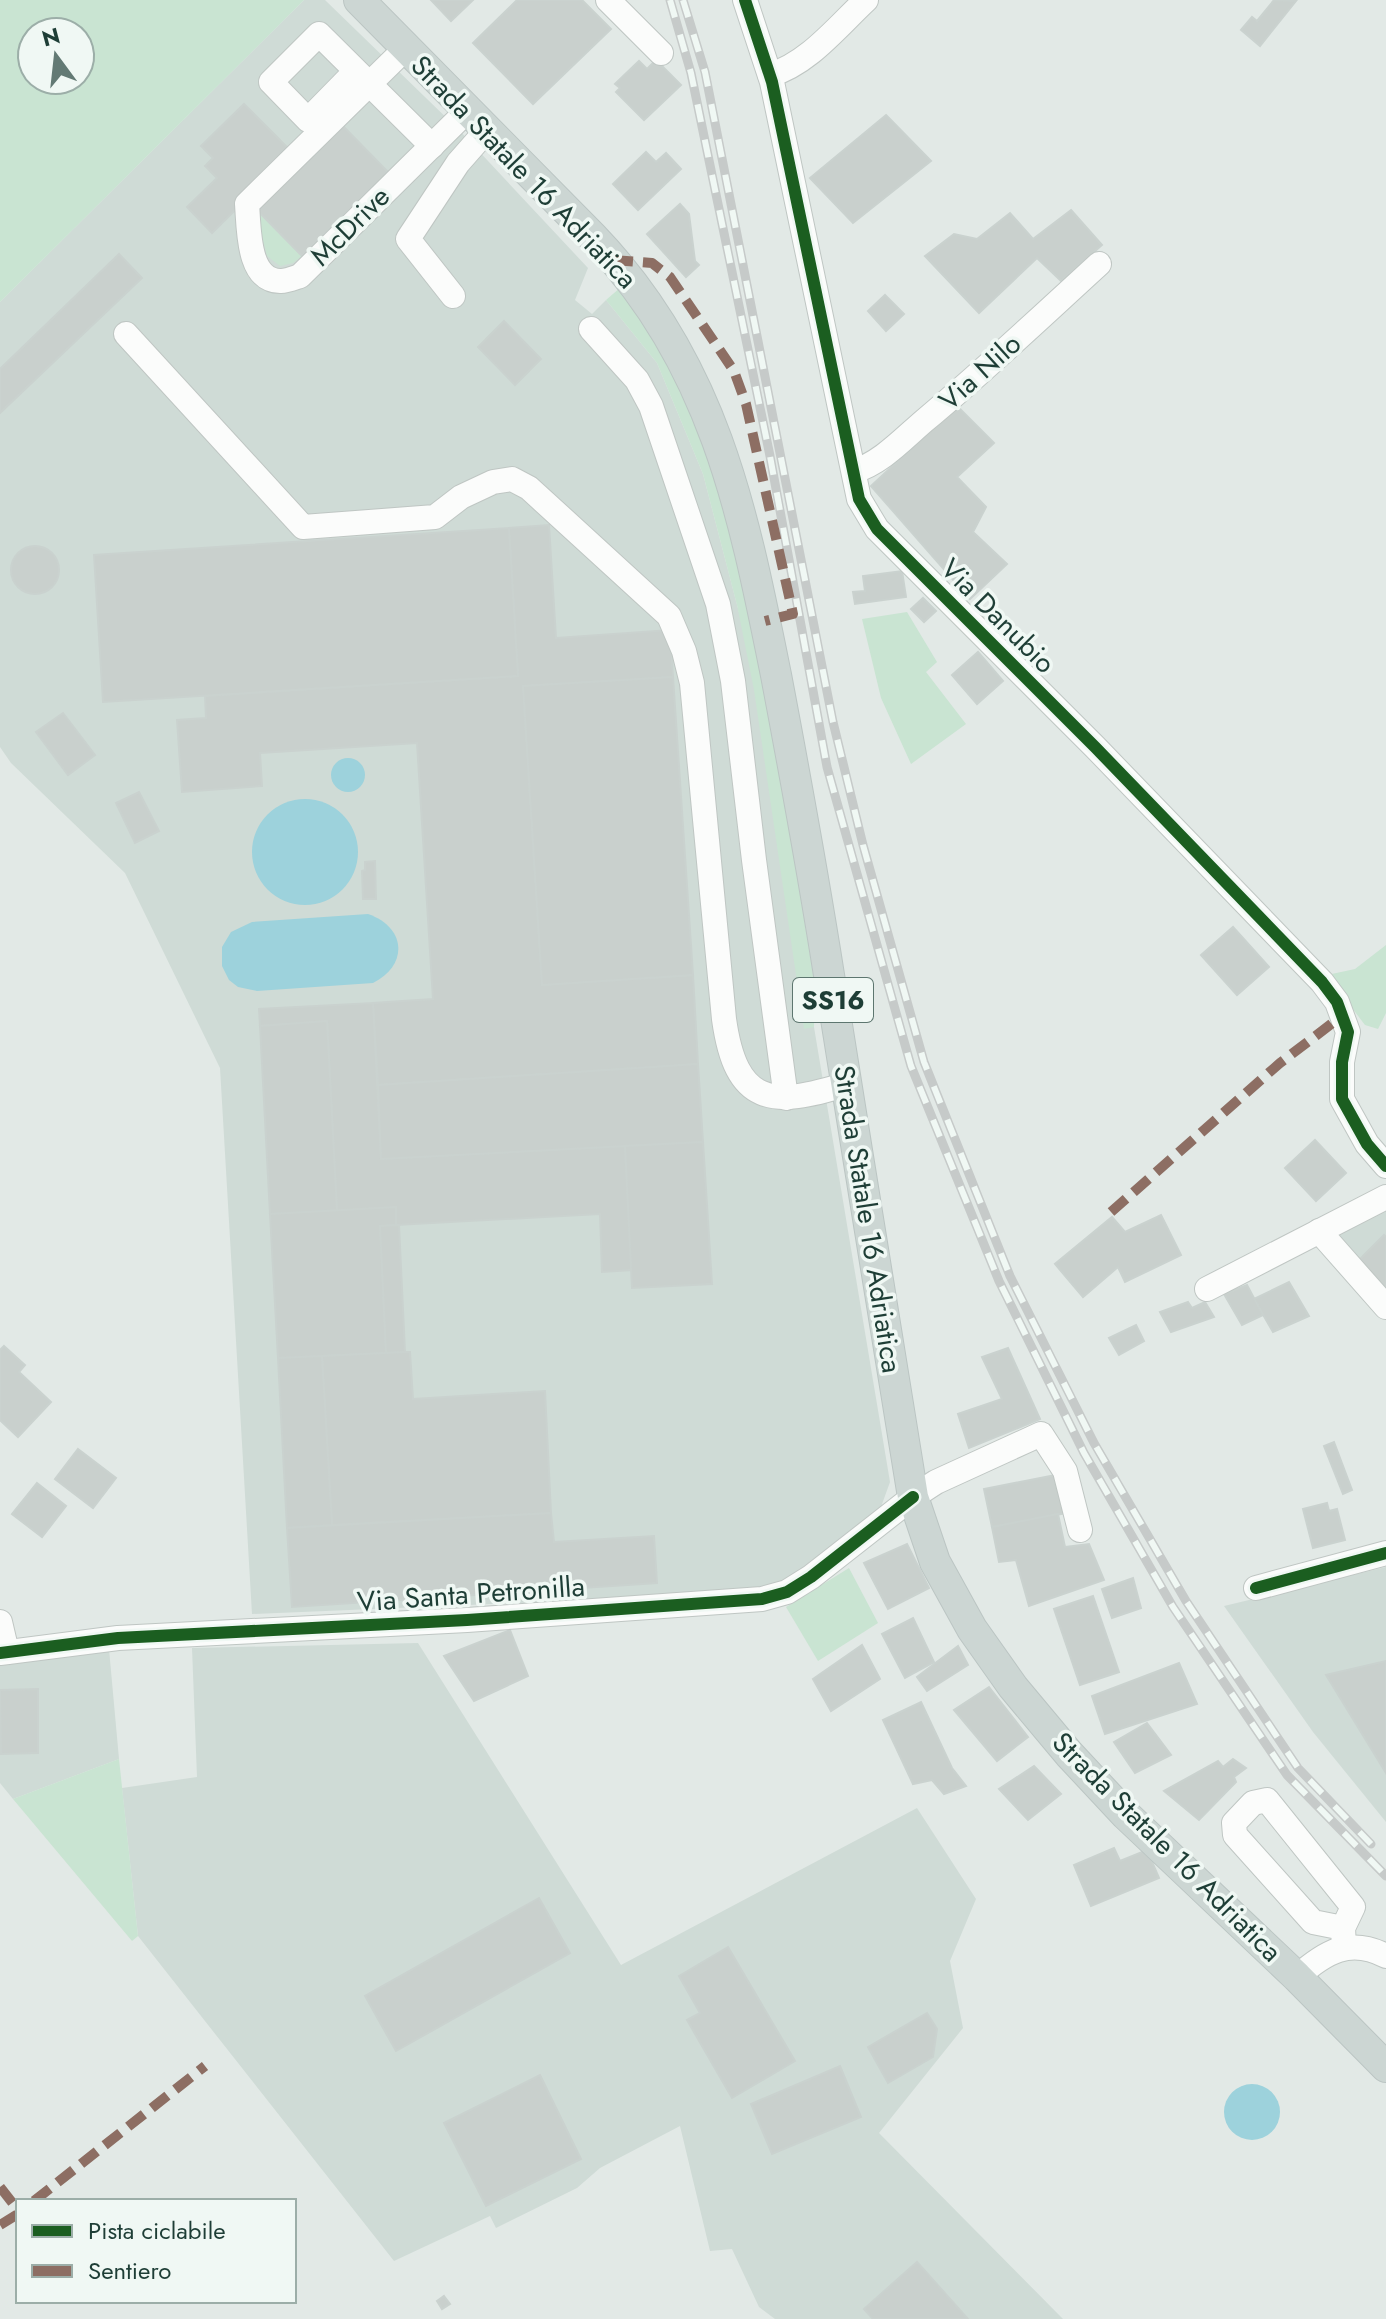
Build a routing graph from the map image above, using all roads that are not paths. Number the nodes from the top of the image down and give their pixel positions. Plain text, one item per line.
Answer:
1 (359, 0) edge
2 (608, 0) edge
3 (745, 0) edge
4 (866, 0) edge
5 (406, 48) junction
6 (661, 53) dead end
7 (770, 75) junction
8 (362, 78) junction
9 (477, 120) junction
10 (432, 146) junction
11 (1099, 264) dead end
12 (453, 296) dead end
13 (591, 329) dead end
14 (126, 334) dead end
15 (854, 471) junction
16 (847, 1084) junction
17 (786, 1098) junction
18 (1386, 1166) edge
19 (1386, 1197) edge
20 (1319, 1231) junction
21 (1207, 1289) dead end
22 (1386, 1307) edge
23 (913, 1497) junction
24 (1080, 1530) dead end
25 (1386, 1553) edge
26 (1256, 1588) dead end
27 (0, 1622) edge
28 (4, 1652) edge
29 (1344, 1938) junction
30 (1386, 1956) edge
31 (1304, 1984) junction
32 (1386, 2067) edge

1 - 5 main road, Strada Statale 16 Adriatica / SS16
2 - 6 street
3 - 7 street, Via Danubio
4 - 7 street
5 - 8 street
5 - 9 main road, Strada Statale 16 Adriatica / SS16
7 - 15 street, Via Danubio
8 - 10 street
8 - 10 street, McDrive
9 - 10 street, McDrive
9 - 12 street
9 - 16 main road, Strada Statale 16 Adriatica / SS16
11 - 15 street, Via Nilo
13 - 17 street
14 - 17 street
15 - 18 street, Via Danubio
16 - 17 street
16 - 23 main road, Strada Statale 16 Adriatica / SS16
19 - 20 street
20 - 21 street
20 - 22 street
23 - 24 street, Via Santa Petronilla
23 - 28 street, Via Santa Petronilla
23 - 31 main road, Strada Statale 16 Adriatica / SS16
25 - 26 street
27 - 28 street
29 - 29 street
29 - 30 street
29 - 31 street
31 - 32 main road, Strada Statale 16 Adriatica / SS16

